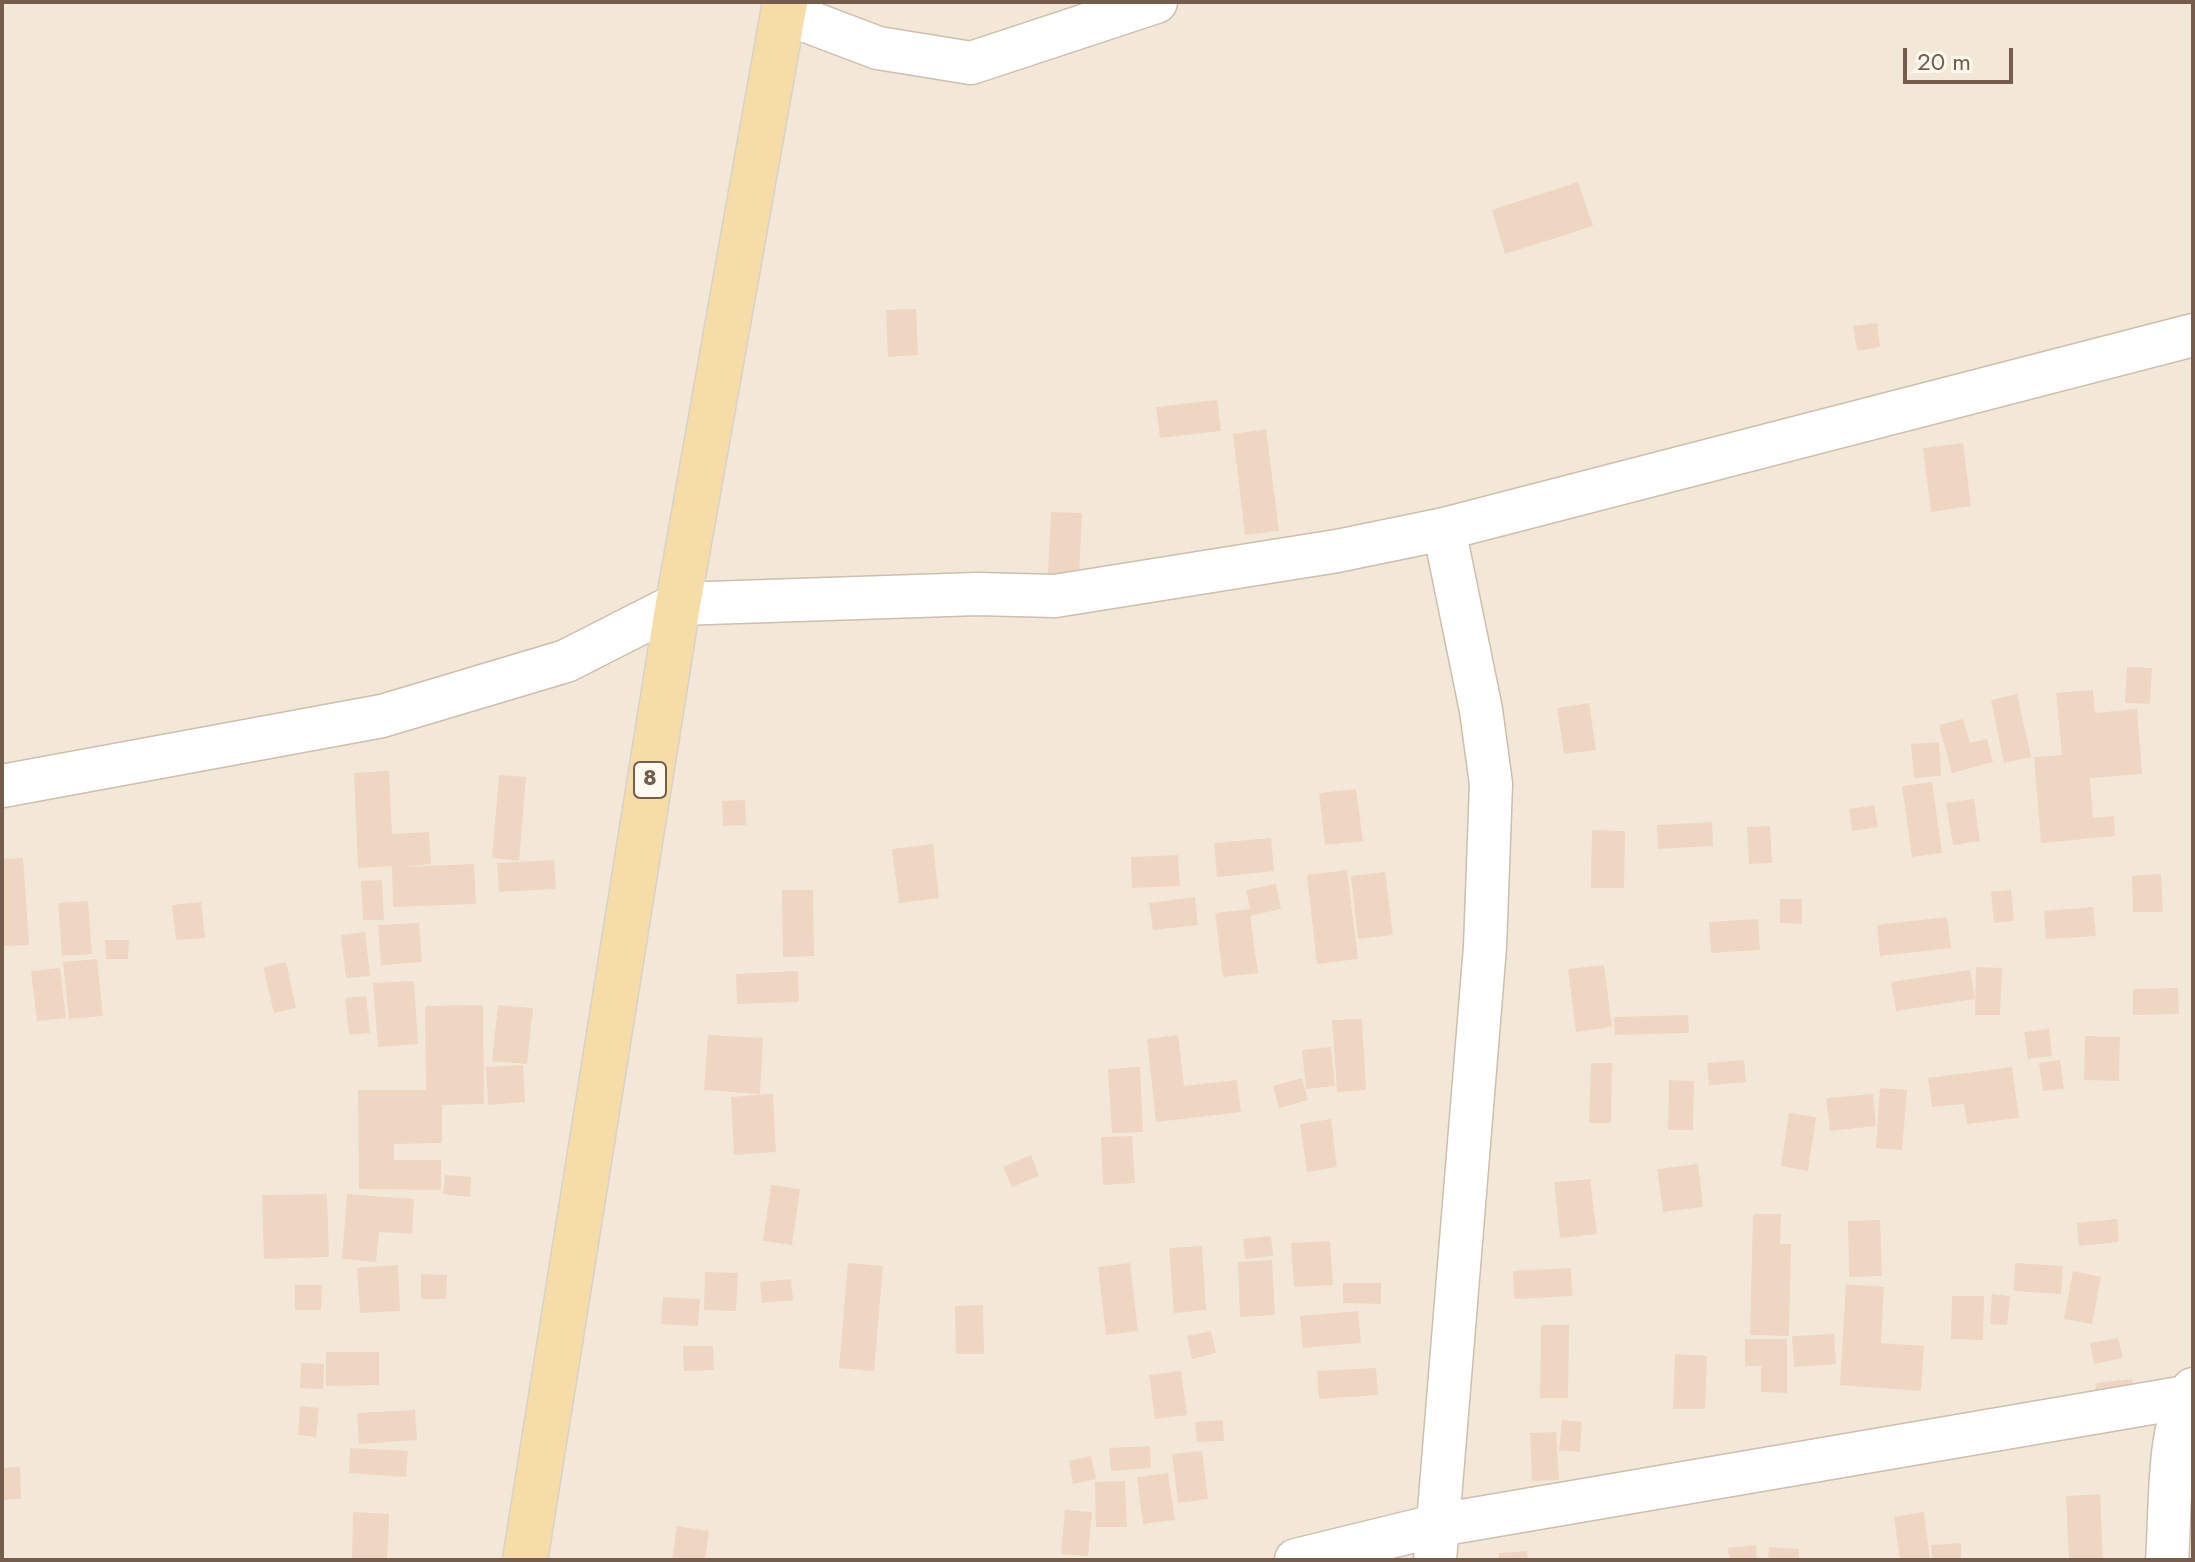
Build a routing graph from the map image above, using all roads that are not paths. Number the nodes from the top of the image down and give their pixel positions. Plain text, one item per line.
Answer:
1 (1156, 2) edge
2 (784, 7) edge
3 (2193, 335) edge
4 (1444, 529) junction
5 (678, 604) junction
6 (2, 786) edge
7 (2190, 1393) edge
8 (1437, 1542) edge
9 (525, 1560) edge
10 (1296, 1560) edge
11 (2167, 1560) edge

1 - 2 street
2 - 5 main road, 8
3 - 4 street
4 - 5 street
4 - 8 street
5 - 6 street
5 - 9 main road, 8
7 - 8 street
7 - 11 street
8 - 10 street

